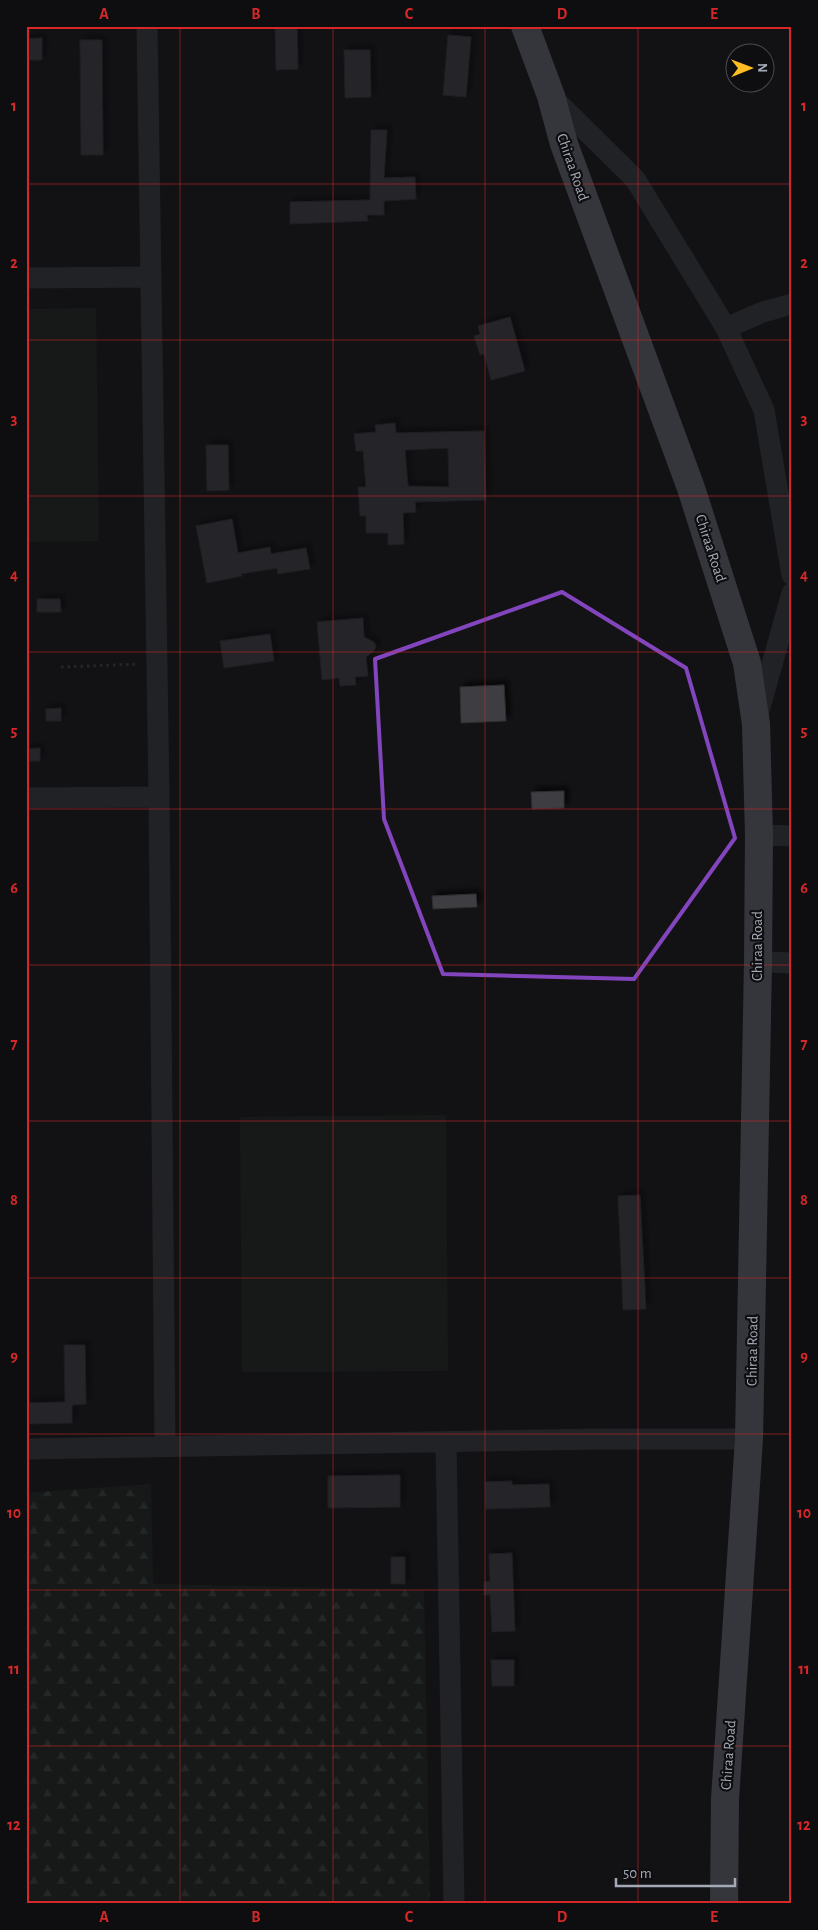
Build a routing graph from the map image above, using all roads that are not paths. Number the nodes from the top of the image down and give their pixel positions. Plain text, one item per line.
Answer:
1 (147, 26) edge
2 (526, 26) edge
3 (551, 96) junction
4 (151, 277) junction
5 (26, 278) edge
6 (792, 304) edge
7 (726, 328) junction
8 (792, 575) edge
9 (792, 593) edge
10 (756, 724) junction
11 (159, 797) junction
12 (26, 798) edge
13 (759, 835) junction
14 (792, 836) edge
15 (758, 962) junction
16 (792, 963) edge
17 (749, 1439) junction
18 (446, 1442) junction
19 (165, 1446) junction
20 (26, 1449) edge
21 (454, 1904) edge
22 (724, 1904) edge

1 - 4 street
2 - 3 highway, Chiraa Road
3 - 7 street
3 - 10 highway, Chiraa Road
4 - 5 street
4 - 11 street
6 - 7 street
7 - 8 street
9 - 10 street
10 - 13 highway, Chiraa Road
11 - 12 street
11 - 19 street
13 - 14 street
13 - 15 highway, Chiraa Road
15 - 16 street
15 - 17 highway, Chiraa Road
17 - 18 street
17 - 22 highway, Chiraa Road
18 - 19 street
18 - 21 street
19 - 20 street

